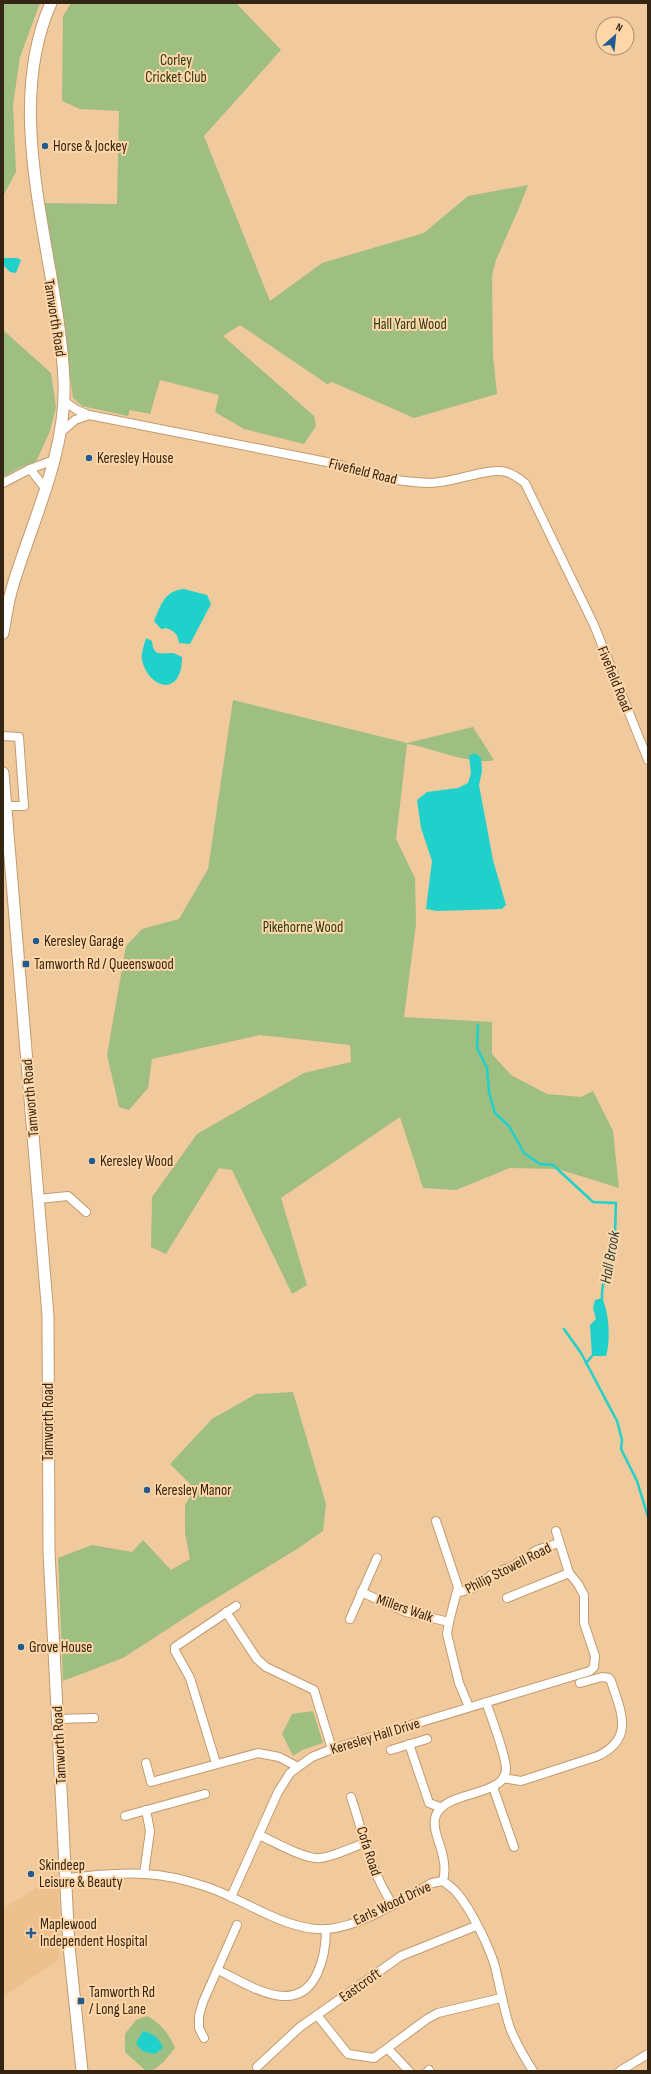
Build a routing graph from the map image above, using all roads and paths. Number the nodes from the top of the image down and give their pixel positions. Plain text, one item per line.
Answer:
1 (51, 3) edge
2 (64, 401) junction
3 (89, 415) junction
4 (60, 433) junction
5 (54, 460) junction
6 (30, 469) junction
7 (3, 483) edge
8 (45, 488) junction
9 (3, 633) edge
10 (3, 736) edge
11 (648, 760) edge
12 (3, 773) edge
13 (6, 806) junction
14 (6, 862) edge
15 (38, 1199) junction
16 (86, 1212) dead end
17 (436, 1521) dead end
18 (556, 1530) dead end
19 (560, 1543) junction
20 (377, 1558) dead end
21 (568, 1573) junction
22 (361, 1592) junction
23 (457, 1593) junction
24 (507, 1598) dead end
25 (236, 1606) dead end
26 (226, 1612) junction
27 (350, 1619) dead end
28 (448, 1622) junction
29 (580, 1683) dead end
30 (486, 1702) junction
31 (469, 1707) junction
32 (94, 1718) dead end
33 (57, 1719) junction
34 (427, 1739) dead end
35 (409, 1744) junction
36 (332, 1748) junction
37 (391, 1750) dead end
38 (146, 1763) dead end
39 (216, 1763) junction
40 (298, 1767) junction
41 (502, 1778) junction
42 (492, 1787) junction
43 (205, 1794) dead end
44 (351, 1796) dead end
45 (440, 1807) junction
46 (146, 1810) junction
47 (125, 1816) dead end
48 (259, 1834) junction
49 (364, 1843) junction
50 (514, 1847) dead end
51 (144, 1874) junction
52 (66, 1878) junction
53 (443, 1881) junction
54 (231, 1897) junction
55 (392, 1904) junction
56 (237, 1925) dead end
57 (476, 1926) junction
58 (326, 1929) junction
59 (218, 1970) junction
60 (501, 1998) junction
61 (317, 2015) junction
62 (204, 2038) dead end
63 (388, 2049) junction
64 (648, 2054) edge
65 (257, 2067) dead end
66 (82, 2071) edge
67 (409, 2071) edge
68 (533, 2071) edge
69 (620, 2071) edge

1 - 2 main road, Tamworth Road
2 - 3 street, Fivefield Road
2 - 4 main road, Tamworth Road
3 - 4 street
3 - 11 street, Fivefield Road
4 - 5 main road, Tamworth Road
5 - 6 street
5 - 8 main road, Tamworth Road
6 - 7 street
6 - 8 street
8 - 9 main road, Tamworth Road
10 - 13 street
12 - 13 main road, Tamworth Road
13 - 14 main road, Tamworth Road
14 - 15 main road, Tamworth Road
15 - 16 street
15 - 33 main road, Tamworth Road
17 - 23 street
18 - 19 street
19 - 21 street
19 - 23 street, Philip Stowell Road
20 - 22 street, Millers Walk
21 - 24 street
21 - 30 street, Keresley Hall Drive
22 - 27 street, Millers Walk
22 - 28 street, Millers Walk
23 - 28 street
25 - 26 street
26 - 36 street
26 - 39 street
28 - 31 street
29 - 41 street
30 - 31 street, Keresley Hall Drive
30 - 41 street
31 - 36 street, Keresley Hall Drive
32 - 33 street
33 - 52 main road, Tamworth Road
34 - 35 street
35 - 37 street
35 - 45 street
36 - 40 street, Keresley Hall Drive
38 - 39 street
39 - 40 street
40 - 48 street, Keresley Hall Drive
41 - 42 street
42 - 45 street
42 - 50 street
43 - 46 street
44 - 49 street, Cofa Road
45 - 53 street
46 - 47 street
46 - 51 street
48 - 49 street
48 - 54 street, Keresley Hall Drive
49 - 55 street, Cofa Road
51 - 52 street, Earls Wood Drive
51 - 54 street, Earls Wood Drive
52 - 66 main road, Tamworth Road
53 - 55 street, Earls Wood Drive
53 - 57 street, Earls Wood Drive
54 - 58 street, Earls Wood Drive
55 - 58 street, Earls Wood Drive
56 - 59 street
57 - 60 street, Earls Wood Drive
57 - 61 street, Eastcroft
58 - 59 street
59 - 62 street
60 - 63 street
60 - 68 street, Earls Wood Drive
61 - 63 street
61 - 65 street, Eastcroft
63 - 67 street
64 - 69 street

